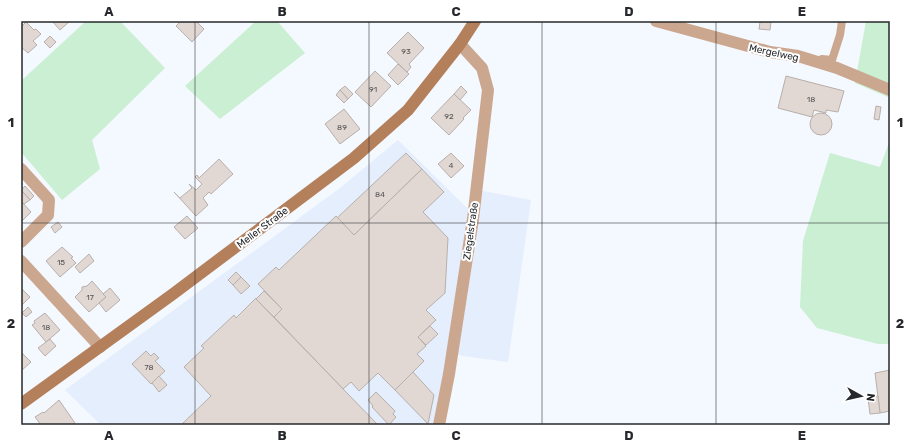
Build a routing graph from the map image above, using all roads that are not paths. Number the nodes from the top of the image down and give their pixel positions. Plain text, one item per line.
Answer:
1 (475, 21) edge
2 (656, 21) edge
3 (842, 21) edge
4 (460, 44) junction
5 (798, 56) junction
6 (890, 90) edge
7 (21, 169) edge
8 (21, 242) edge
9 (21, 262) edge
10 (100, 348) junction
11 (21, 404) edge
12 (439, 425) edge

1 - 4 main road, Meller Straße
2 - 5 street, Mergelweg
3 - 5 lane
4 - 10 main road, Meller Straße
4 - 12 street, Ziegelstraße
5 - 6 street, Mergelweg
7 - 8 street
9 - 10 street
10 - 11 main road, Meller Straße

